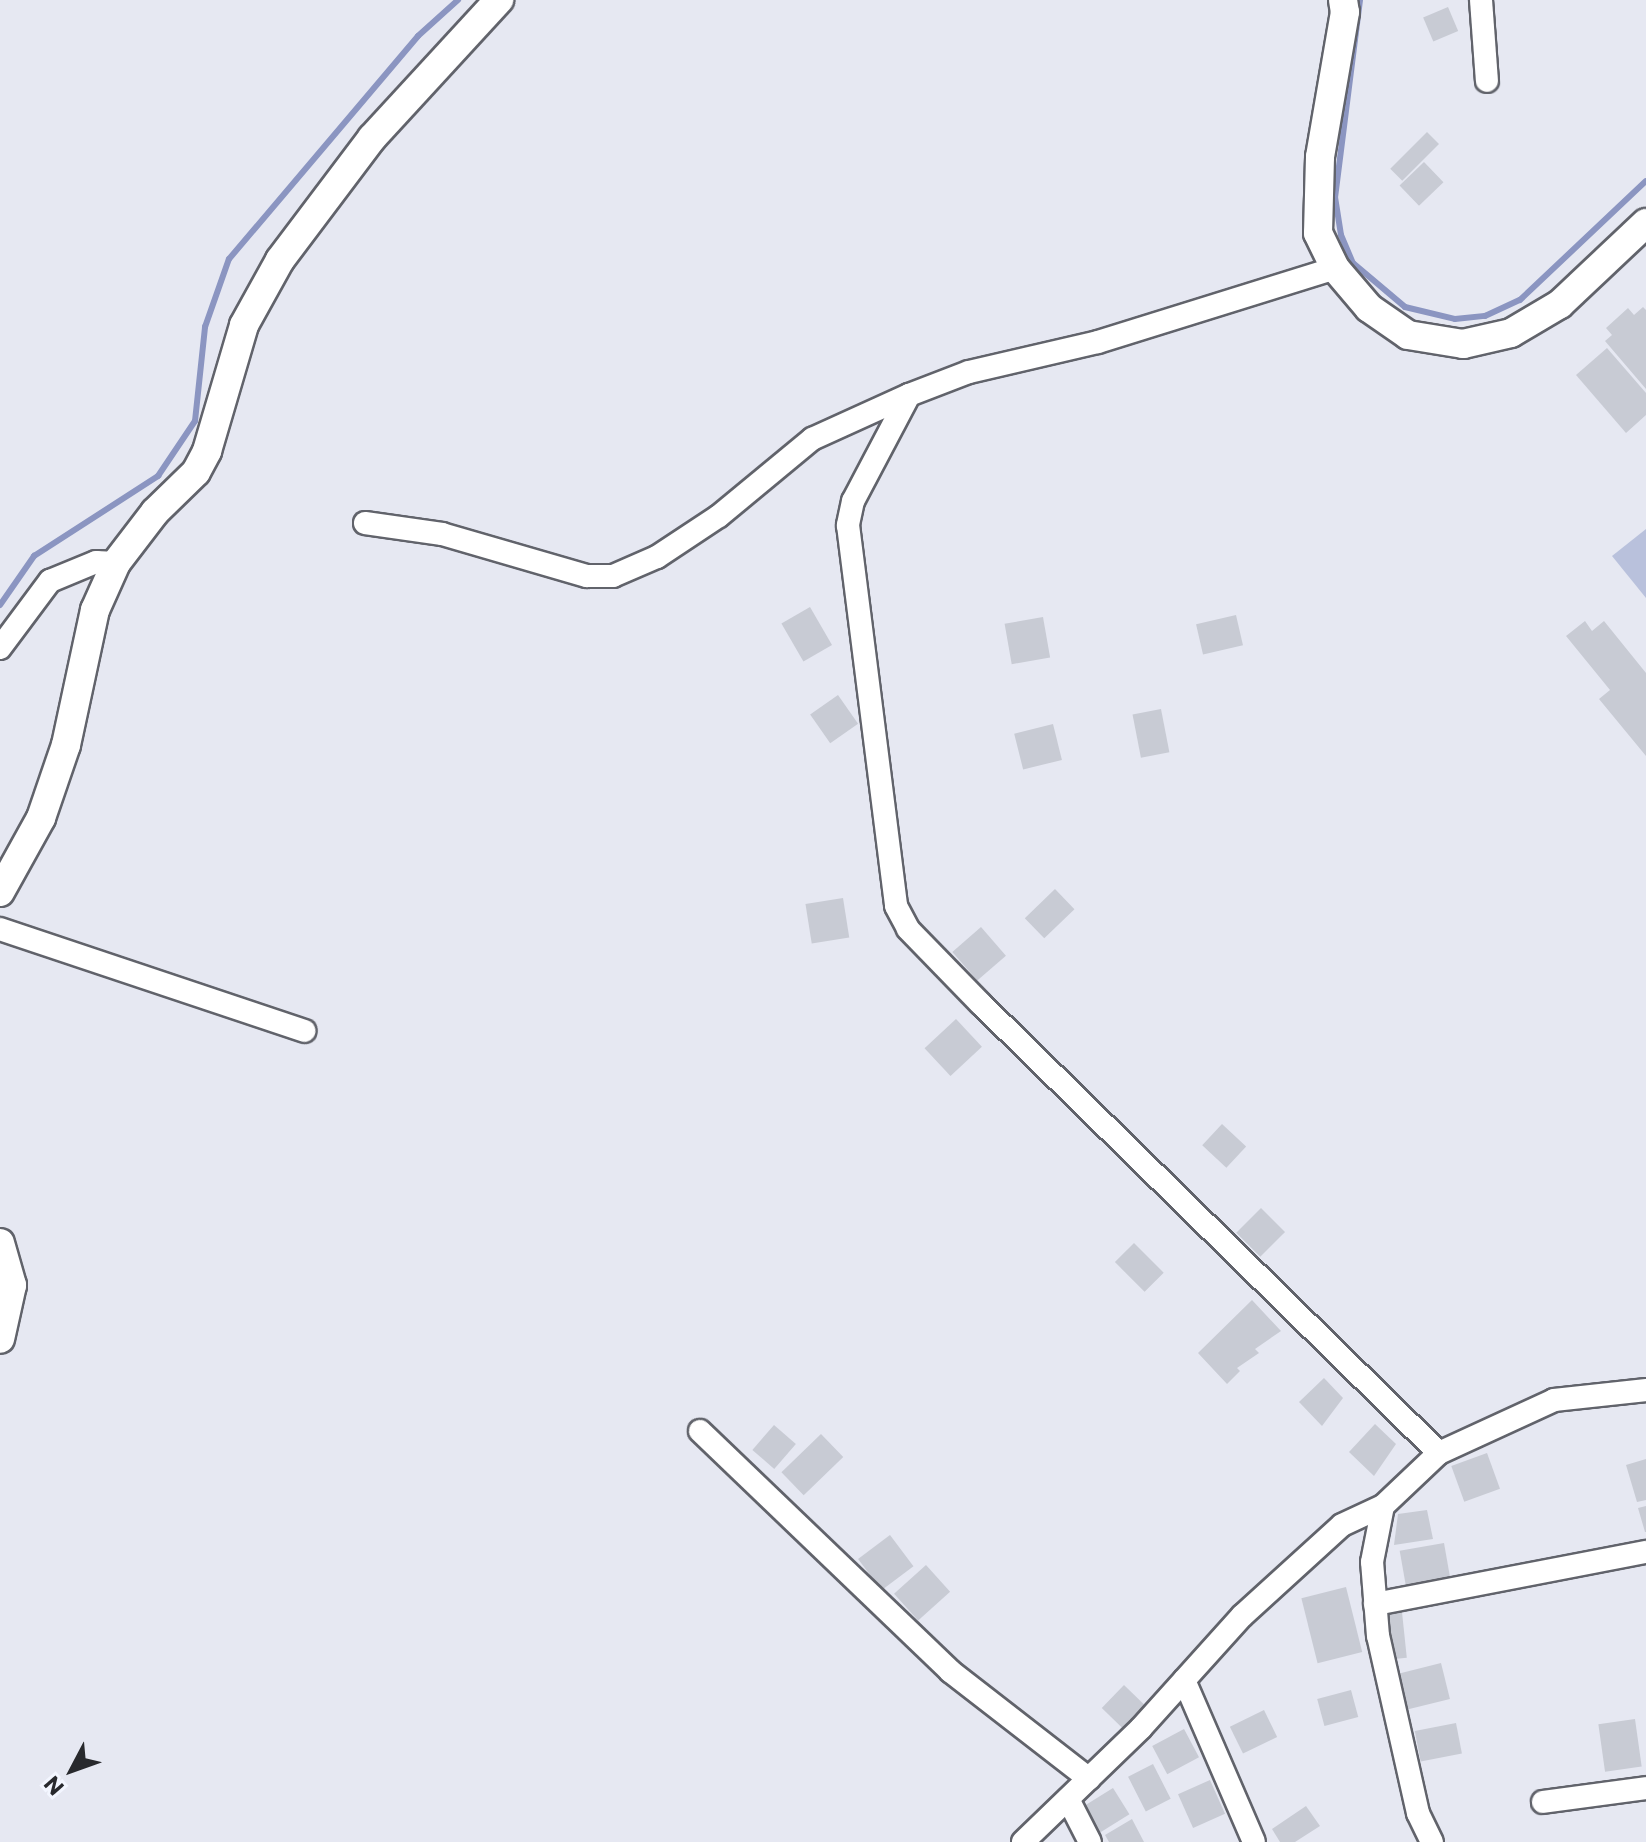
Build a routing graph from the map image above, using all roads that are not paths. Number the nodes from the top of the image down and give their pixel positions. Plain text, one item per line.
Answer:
1 (499, 0) edge
2 (1343, 0) edge
3 (1481, 0) edge
4 (1487, 81) dead end
5 (1646, 223) edge
6 (1335, 268) junction
7 (909, 395) junction
8 (365, 523) dead end
9 (116, 563) junction
10 (0, 648) edge
11 (0, 892) edge
12 (0, 929) edge
13 (304, 1031) dead end
14 (0, 1243) edge
15 (0, 1339) edge
16 (1646, 1390) edge
17 (700, 1431) dead end
18 (1439, 1453) junction
19 (1383, 1506) junction
20 (1646, 1552) edge
21 (1375, 1604) junction
22 (1184, 1680) junction
23 (1089, 1779) junction
24 (1646, 1788) edge
25 (1068, 1799) junction
26 (1543, 1802) dead end
27 (1023, 1842) edge
28 (1090, 1842) edge
29 (1254, 1842) edge
30 (1432, 1842) edge

1 - 9 street
2 - 6 street
3 - 4 street
5 - 6 street
6 - 7 street
7 - 8 street
7 - 18 street
9 - 10 street
9 - 11 street
12 - 13 street
14 - 15 street
16 - 18 street
17 - 23 street
18 - 19 street
19 - 21 street
19 - 22 street
20 - 21 street
21 - 30 street
22 - 23 street
22 - 29 street
23 - 25 street
24 - 26 street
25 - 27 street
25 - 28 street

